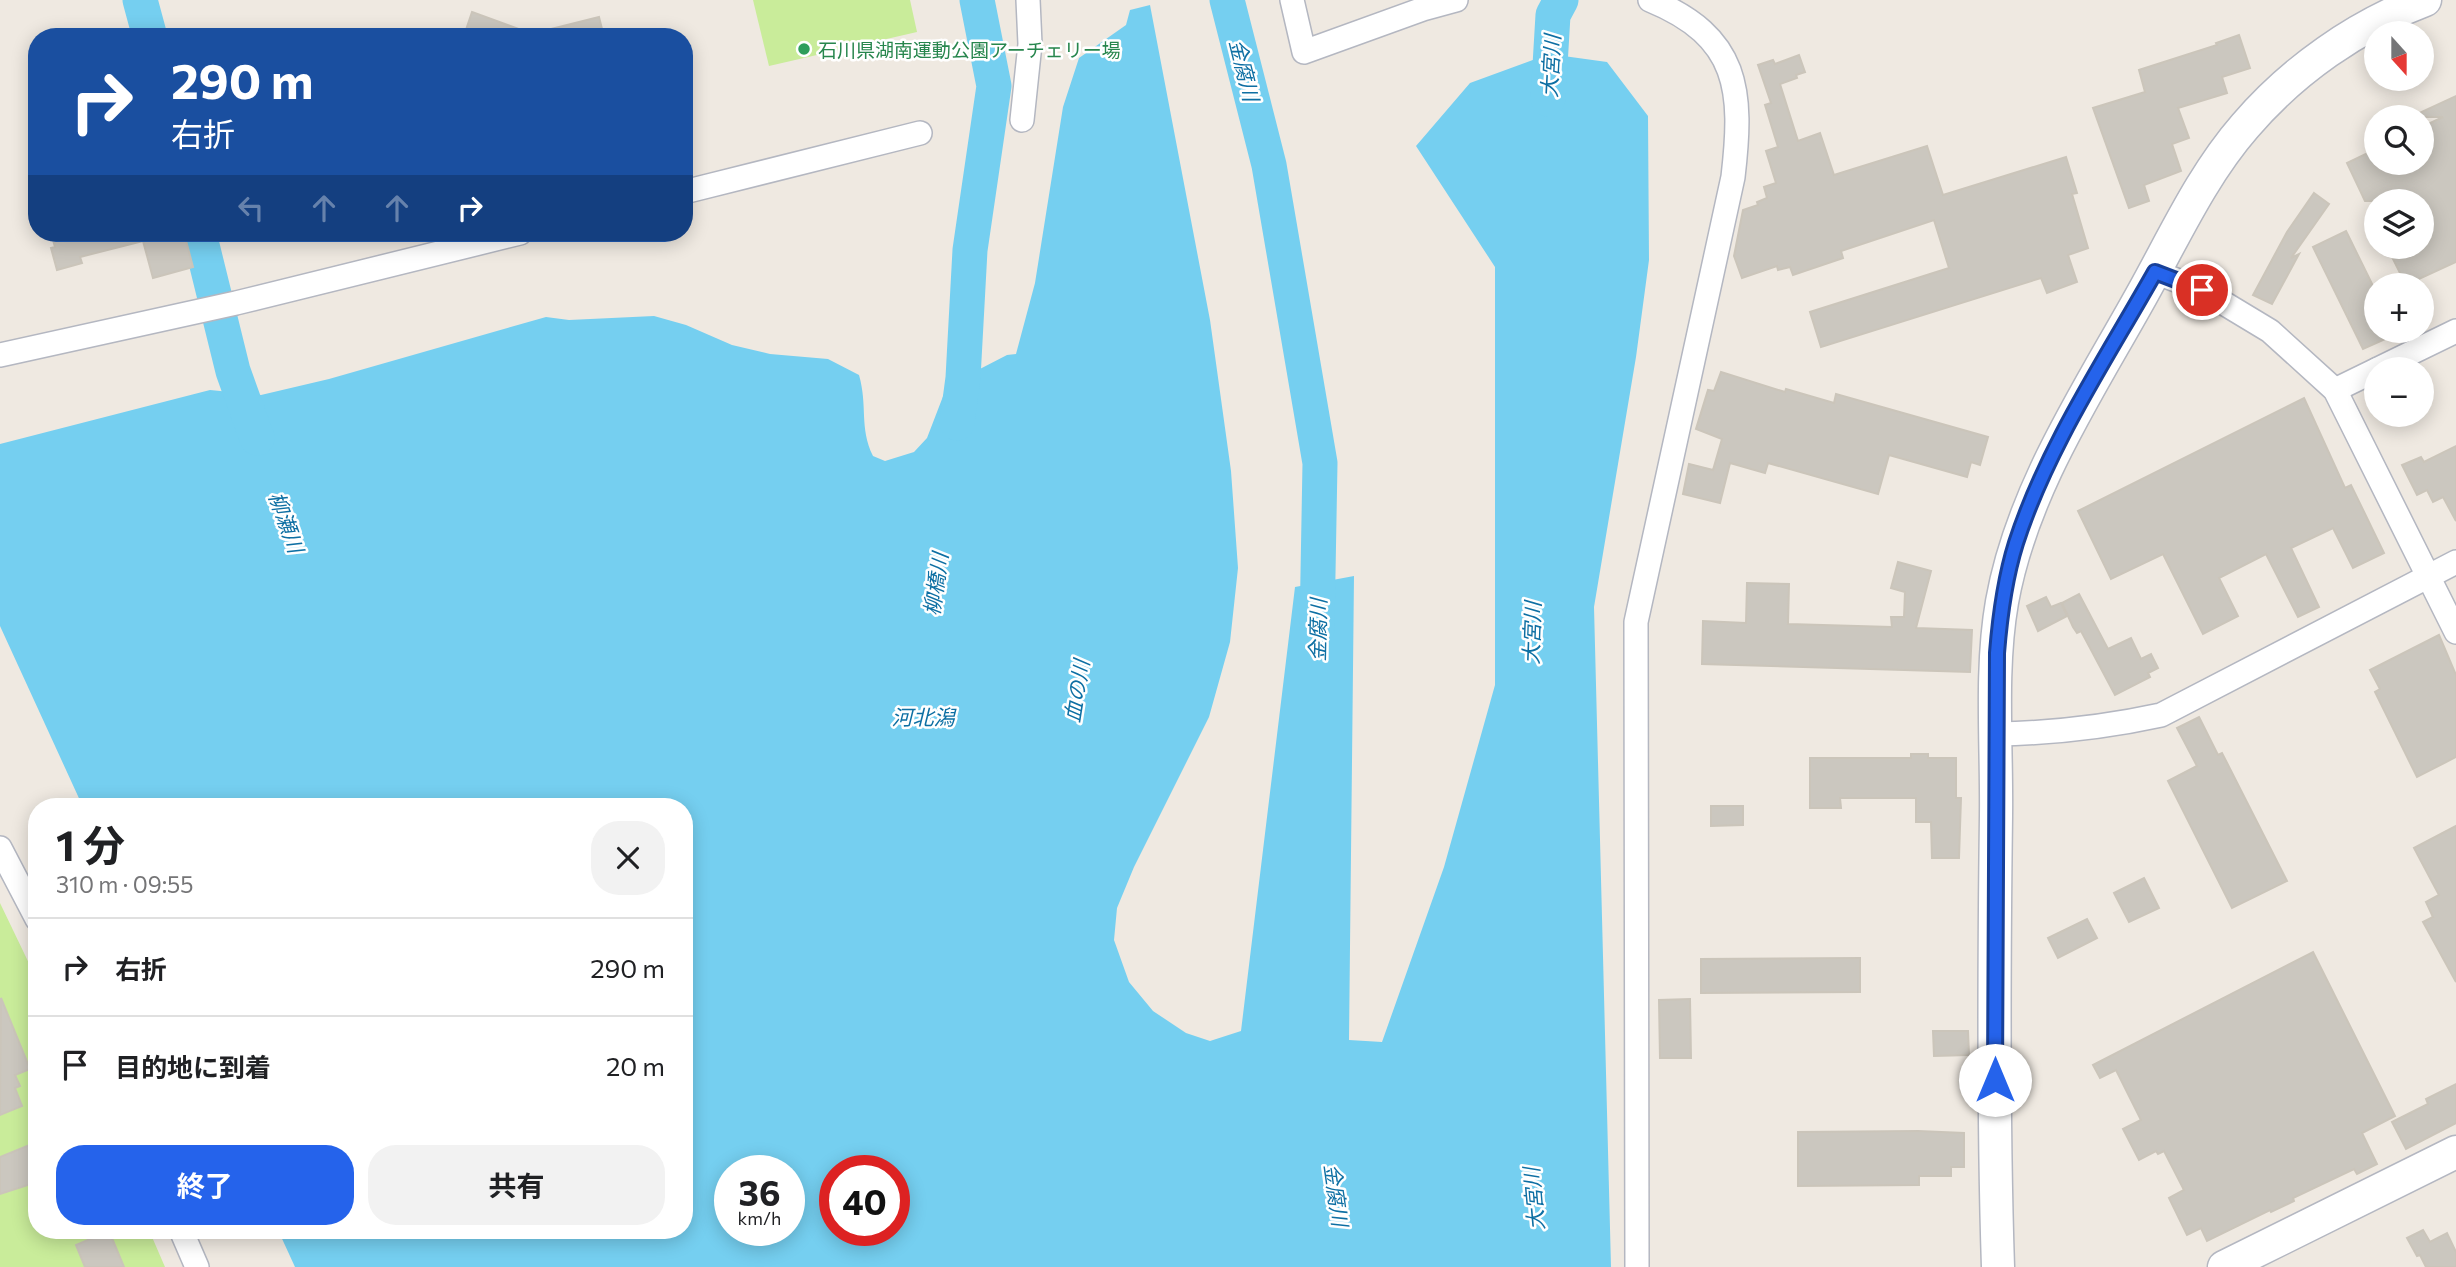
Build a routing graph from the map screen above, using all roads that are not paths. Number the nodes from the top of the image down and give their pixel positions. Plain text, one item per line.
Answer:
1 (1028, 0) edge
2 (1292, 0) edge
3 (1457, 0) edge
4 (1650, 0) edge
5 (2425, 0) edge
6 (1022, 120) dead end
7 (920, 134) dead end
8 (693, 190) edge
9 (483, 242) edge
10 (2155, 272) junction
11 (2456, 331) edge
12 (0, 355) edge
13 (2403, 357) edge
14 (2364, 376) edge
15 (2335, 390) junction
16 (2456, 562) edge
17 (2428, 576) junction
18 (2456, 632) edge
19 (1997, 734) junction
20 (0, 848) edge
21 (28, 902) edge
22 (2456, 1152) edge
23 (185, 1239) edge
24 (197, 1267) edge
25 (1637, 1267) edge
26 (1998, 1267) edge
27 (2224, 1267) edge

1 - 6 street
2 - 3 street
4 - 25 street
5 - 10 street
7 - 8 street
9 - 12 street
10 - 15 street
10 - 19 street
11 - 13 street
14 - 15 street
15 - 17 street
16 - 17 street
17 - 18 street
17 - 19 street
19 - 26 street
20 - 21 street
22 - 27 street
23 - 24 street

